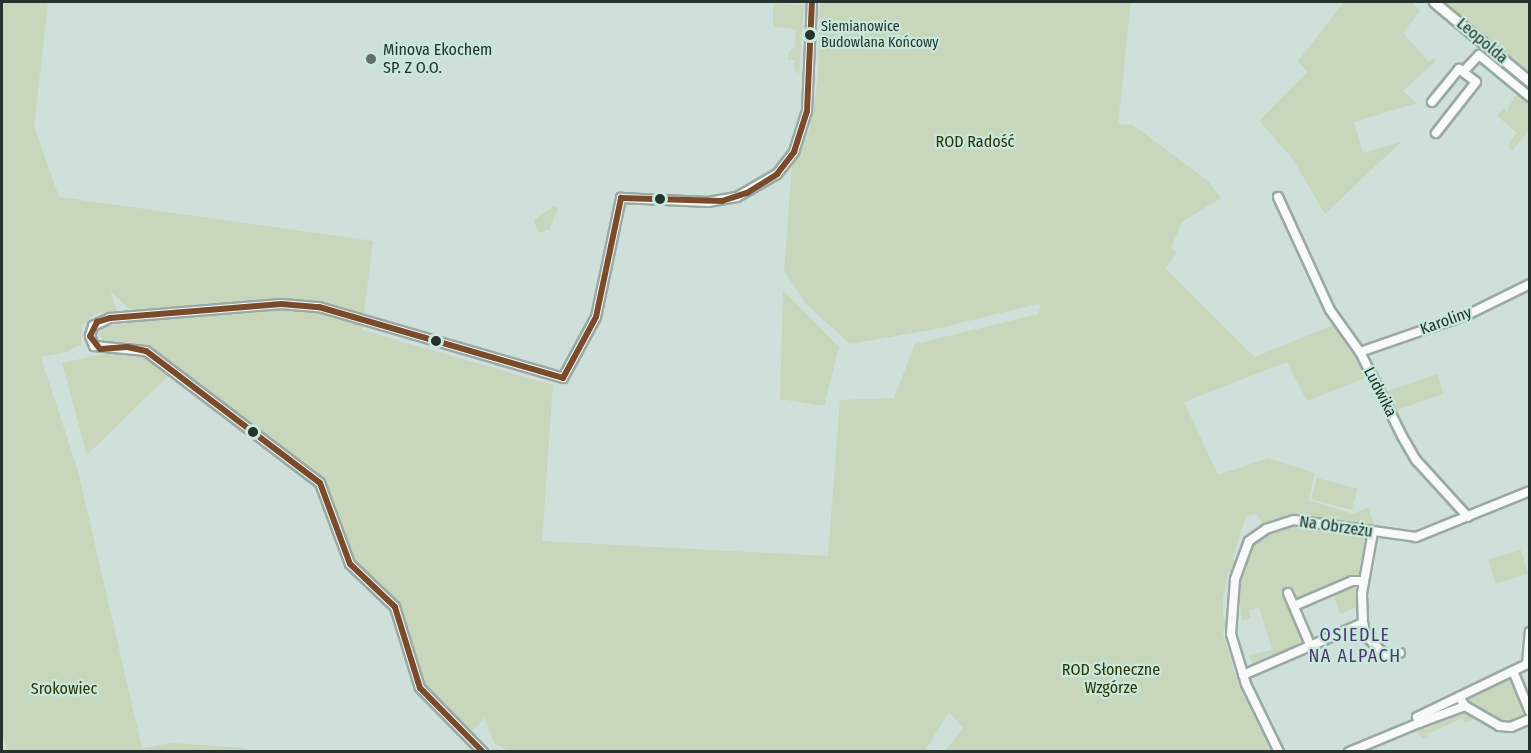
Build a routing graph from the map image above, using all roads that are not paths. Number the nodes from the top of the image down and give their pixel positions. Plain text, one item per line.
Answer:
1 (812, 2) edge
2 (1434, 2) edge
3 (1464, 71) junction
4 (1530, 82) edge
5 (1530, 97) edge
6 (1432, 102) dead end
7 (1436, 133) dead end
8 (1278, 197) dead end
9 (1530, 284) edge
10 (1360, 352) junction
11 (1530, 491) edge
12 (1468, 517) junction
13 (1373, 532) junction
14 (1364, 581) junction
15 (1288, 592) dead end
16 (1294, 606) junction
17 (1363, 623) junction
18 (1530, 632) edge
19 (1311, 646) junction
20 (1400, 653) dead end
21 (1528, 664) edge
22 (1513, 671) junction
23 (1243, 675) junction
24 (1460, 697) junction
25 (1465, 706) junction
26 (1530, 712) edge
27 (1530, 719) edge
28 (1419, 723) junction
29 (483, 752) edge
30 (1279, 752) edge
31 (1349, 752) edge

1 - 29 street
2 - 4 street, Leopolda
3 - 5 street, Leopolda
3 - 6 street, Leopolda
3 - 7 street
8 - 10 street, Ludwika
9 - 10 street, Karoliny
10 - 12 street, Ludwika
11 - 12 street
12 - 13 street, Na Obrzeżu
13 - 14 street
13 - 23 street, Na Obrzeżu
14 - 16 street
14 - 17 street
15 - 16 street
16 - 19 street
17 - 19 street
17 - 20 street
18 - 21 street
19 - 23 street
21 - 22 street
22 - 24 street
22 - 26 street
23 - 30 street, Na Obrzeżu
24 - 25 street
24 - 28 street
25 - 27 street
25 - 28 street
28 - 31 street

